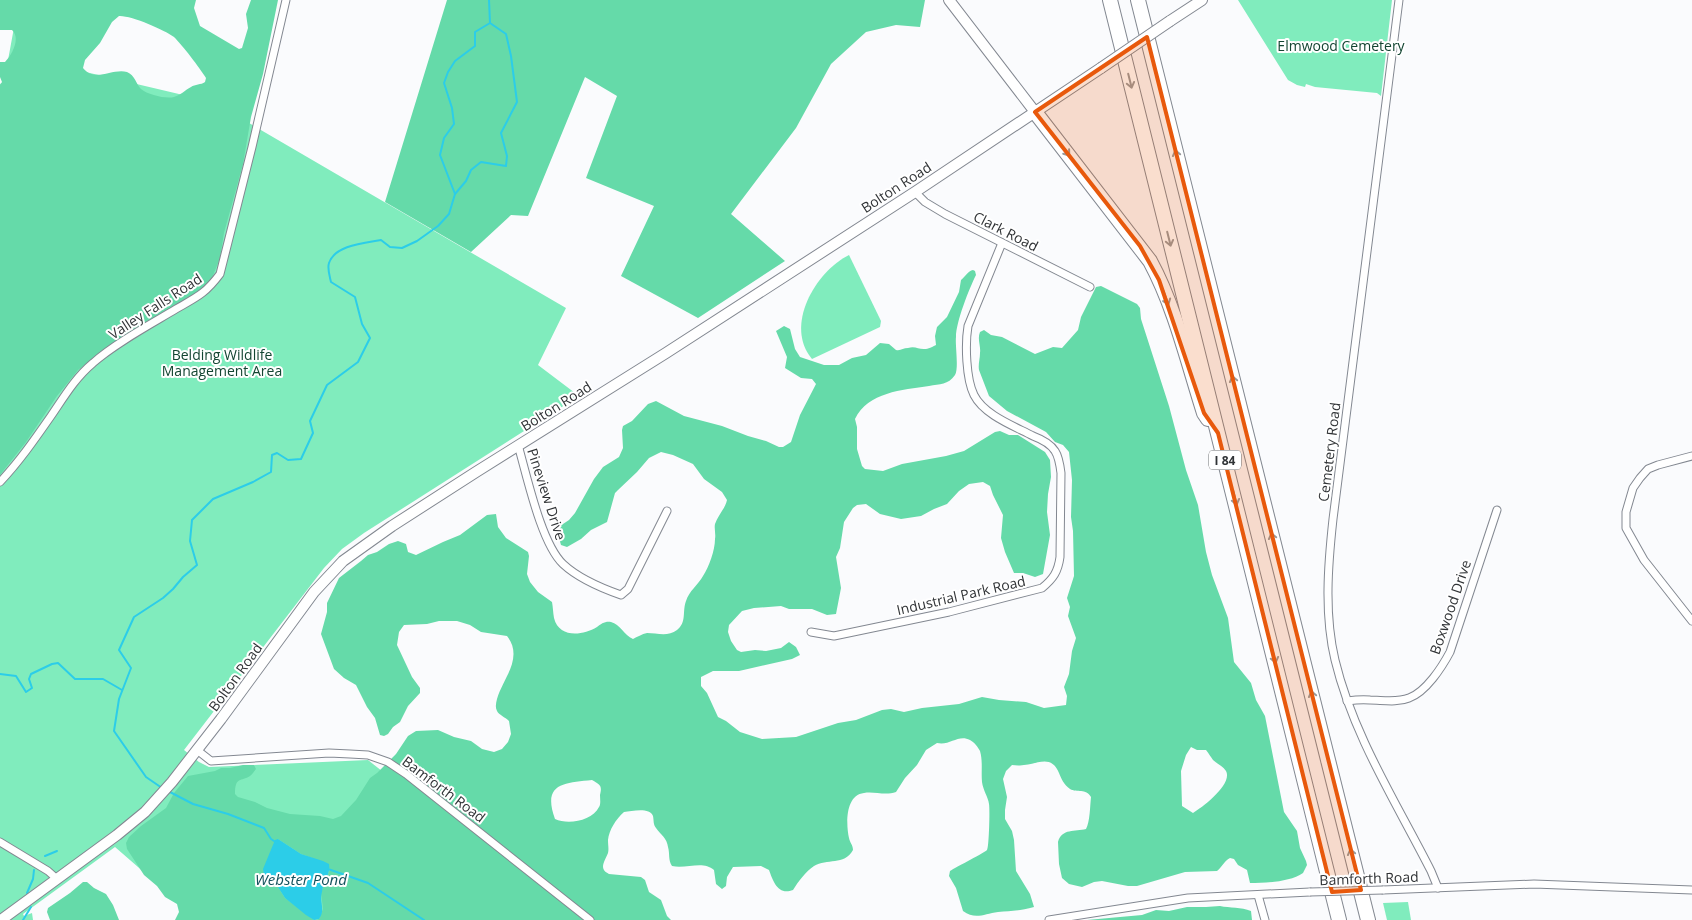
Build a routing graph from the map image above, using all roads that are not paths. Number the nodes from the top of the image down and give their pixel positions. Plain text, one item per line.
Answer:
1 (286, 0) edge
2 (949, 0) edge
3 (1110, 0) edge
4 (1138, 0) edge
5 (1202, 0) edge
6 (1399, 0) edge
7 (1035, 112) junction
8 (915, 192) junction
9 (1002, 243) junction
10 (1090, 287) dead end
11 (1218, 433) junction
12 (518, 445) junction
13 (1692, 456) edge
14 (0, 482) edge
15 (1497, 510) dead end
16 (667, 511) dead end
17 (1692, 621) edge
18 (811, 632) dead end
19 (1346, 701) junction
20 (197, 750) junction
21 (0, 842) edge
22 (57, 879) junction
23 (1438, 888) junction
24 (1692, 890) edge
25 (1258, 895) junction
26 (1, 920) edge
27 (590, 920) edge
28 (1049, 920) edge
29 (1265, 920) edge
30 (1339, 920) edge
31 (1368, 920) edge

1 - 14 street, Valley Falls Road
2 - 7 street
3 -> 11 highway, I 84
31 -> 4 highway, I 84
5 - 7 street, Bolton Road, bridge
6 - 19 street, Cemetery Road
7 - 8 street, Bolton Road
7 -> 11 highway
8 - 9 street, Clark Road
8 - 12 street, Bolton Road
9 - 10 street, Clark Road
9 - 18 street, Industrial Park Road
11 -> 30 highway, I 84
12 - 16 street, Pineview Drive
12 - 20 street, Bolton Road
13 - 17 street
15 - 19 street, Boxwood Drive
19 - 23 street, Cemetery Road
20 - 22 street, Bolton Road
20 - 27 street, Bamforth Road
21 - 22 street
22 - 26 street, Bolton Road
23 - 24 street, Bamforth Road
23 - 25 street, Bamforth Road, bridge
25 - 28 street, Bamforth Road
25 - 29 street

